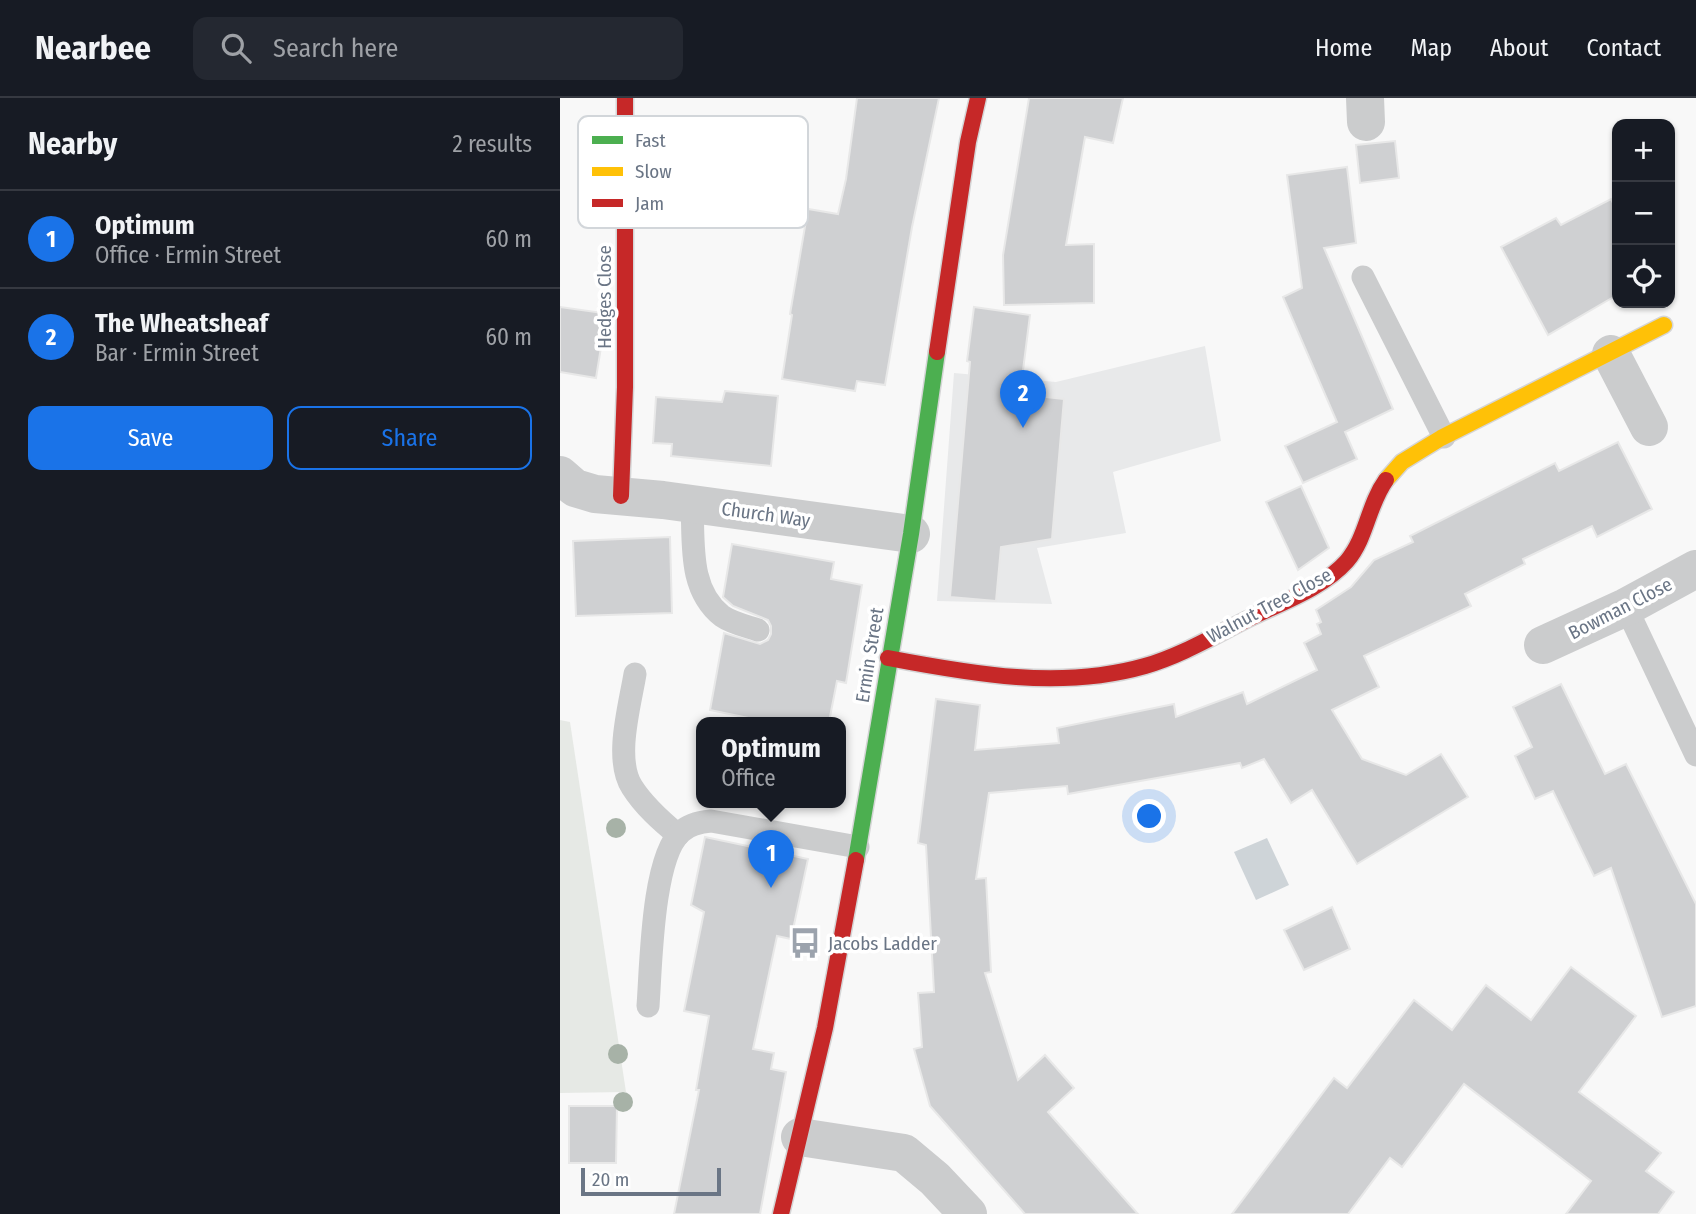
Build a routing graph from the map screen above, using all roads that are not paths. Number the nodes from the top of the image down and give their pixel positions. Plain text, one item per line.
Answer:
1 (625, 98) edge
2 (978, 98) edge
3 (625, 116) edge
4 (625, 228) edge
5 (1363, 277) dead end
6 (1664, 325) dead end
7 (1611, 354) junction
8 (1649, 427) dead end
9 (1444, 437) junction
10 (560, 475) edge
11 (621, 496) junction
12 (692, 504) junction
13 (911, 534) junction
14 (1696, 569) edge
15 (1626, 607) junction
16 (758, 630) dead end
17 (1543, 645) dead end
18 (888, 659) junction
19 (635, 674) dead end
20 (1696, 755) edge
21 (678, 835) junction
22 (858, 847) junction
23 (648, 1006) dead end
24 (800, 1137) junction
25 (781, 1214) edge
26 (968, 1214) edge

1 - 3 street, Hedges Close
2 - 13 street, Ermin Street
4 - 11 street, Hedges Close
5 - 9 lane
6 - 7 street, Walnut Tree Close
7 - 8 street
7 - 9 street, Walnut Tree Close
9 - 18 street, Walnut Tree Close
10 - 11 street, Church Way
11 - 12 street, Church Way
12 - 13 street, Church Way
12 - 16 lane
13 - 18 street, Ermin Street
14 - 15 street, Bowman Close
15 - 17 street, Bowman Close
15 - 20 lane
18 - 22 street, Ermin Street
19 - 21 lane
21 - 22 lane
21 - 23 lane
22 - 24 street, Ermin Street
24 - 25 street, Ermin Street
24 - 26 street

